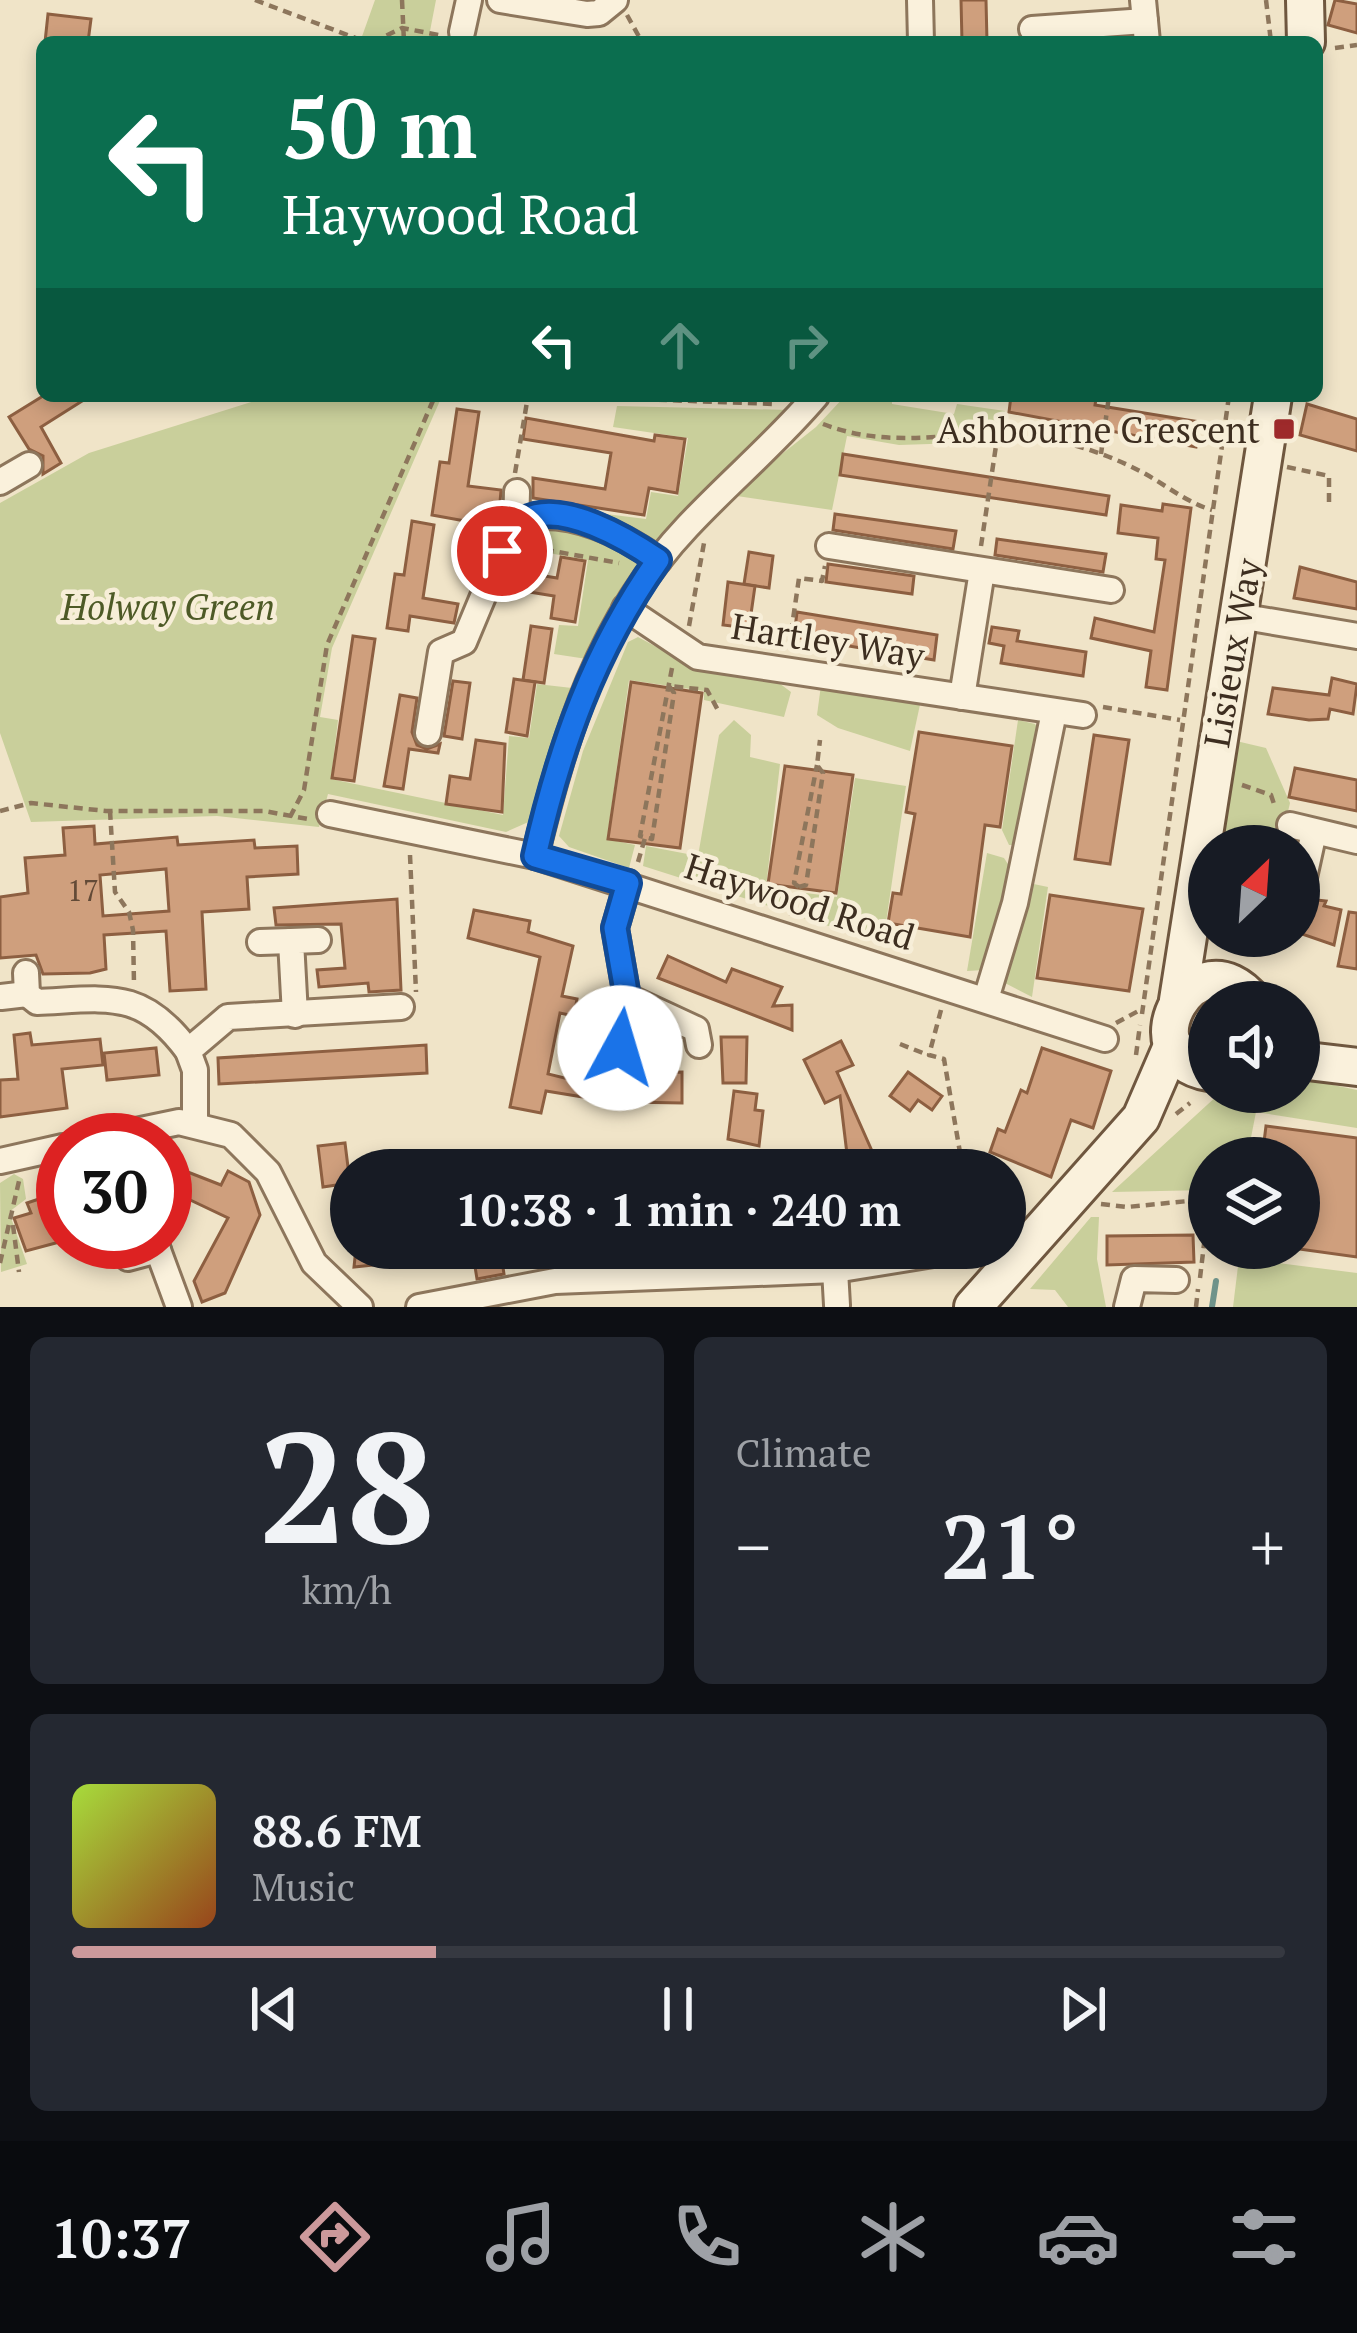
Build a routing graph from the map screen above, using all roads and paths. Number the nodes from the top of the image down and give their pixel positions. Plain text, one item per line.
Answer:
1 (255, 0) edge
2 (402, 0) edge
3 (469, 0) edge
4 (500, 0) edge
5 (616, 0) edge
6 (920, 0) edge
7 (1266, 0) edge
8 (1305, 0) edge
9 (1145, 21) edge
10 (402, 28) junction
11 (1032, 29) dead end
12 (462, 32) joint
13 (353, 36) edge
14 (383, 36) edge
15 (403, 36) edge
16 (445, 36) edge
17 (461, 36) edge
18 (638, 36) edge
19 (921, 36) edge
20 (1270, 36) edge
21 (1315, 36) edge
22 (1323, 45) edge
23 (1357, 45) edge
24 (432, 402) edge
25 (527, 402) edge
26 (732, 402) edge
27 (1108, 402) edge
28 (1228, 402) edge
29 (1272, 402) edge
30 (809, 404) edge
31 (997, 436) junction
32 (1100, 454) junction
33 (1263, 461) junction
34 (517, 492) joint
35 (711, 504) junction
36 (1329, 506) dead end
37 (1213, 510) junction
38 (512, 535) junction
39 (829, 546) joint
40 (656, 564) junction
41 (980, 570) junction
42 (1111, 590) dead end
43 (625, 608) junction
44 (1239, 616) junction
45 (1357, 637) edge
46 (685, 649) junction
47 (785, 670) junction
48 (664, 692) dead end
49 (962, 697) junction
50 (719, 712) dead end
51 (1054, 712) junction
52 (1083, 715) joint
53 (1180, 720) junction
54 (428, 734) dead end
55 (820, 740) dead end
56 (1211, 774) junction
57 (0, 811) edge
58 (110, 812) junction
59 (330, 814) joint
60 (290, 817) junction
61 (1204, 825) edge
62 (1298, 825) edge
63 (410, 831) junction
64 (1320, 833) edge
65 (1357, 841) edge
66 (535, 856) junction
67 (628, 883) junction
68 (787, 933) junction
69 (318, 940) dead end
70 (291, 941) junction
71 (1188, 941) edge
72 (260, 942) dead end
73 (948, 987) junction
74 (1188, 993) edge
75 (1, 997) edge
76 (627, 997) junction
77 (123, 998) junction
78 (986, 999) junction
79 (1178, 1000) junction
80 (401, 1007) joint
81 (295, 1015) junction
82 (1105, 1039) dead end
83 (900, 1044) dead end
84 (1173, 1044) junction
85 (698, 1045) dead end
86 (1320, 1050) edge
87 (188, 1051) junction
88 (611, 1054) dead end
89 (929, 1055) junction
90 (1135, 1061) dead end
91 (1188, 1062) edge
92 (1348, 1065) edge
93 (1188, 1088) edge
94 (1141, 1118) junction
95 (195, 1123) junction
96 (192, 1124) edge
97 (959, 1149) edge
98 (11, 1159) edge
99 (1070, 1200) junction
100 (1188, 1203) edge
101 (12, 1221) junction
102 (0, 1263) edge
103 (165, 1269) edge
104 (841, 1269) edge
105 (1201, 1269) edge
106 (835, 1270) junction
107 (19, 1272) dead end
108 (1176, 1280) dead end
109 (836, 1305) edge
110 (178, 1307) edge
111 (360, 1307) edge
112 (418, 1307) edge
113 (974, 1307) edge
114 (1127, 1307) edge
115 (1196, 1307) edge

1 - 13 path
2 - 10 path
3 - 12 street
4 - 5 street
5 - 18 path
6 - 19 street
7 - 20 path
8 - 21 street
9 - 11 street
10 - 14 path
10 - 15 path
10 - 16 path
12 - 17 path
22 - 23 path
24 - 60 path
25 - 34 path
26 - 30 path
27 - 32 path
28 - 37 path
29 - 33 street, Lisieux Way
30 - 31 path
30 - 35 street
31 - 32 path
31 - 41 path
32 - 37 path
33 - 36 path
33 - 44 street, Lisieux Way
34 - 38 street
35 - 40 street
35 - 46 path
37 - 53 path
38 - 40 path
38 - 40 street
38 - 54 street
39 - 41 street
39 - 47 path
40 - 43 street
41 - 42 street
41 - 49 street, Hartley Way
43 - 46 street, Hartley Way
43 - 66 street
44 - 45 street
44 - 56 street, Lisieux Way
46 - 47 street, Hartley Way
47 - 49 street, Hartley Way
48 - 50 path
49 - 51 street, Hartley Way
51 - 52 street, Hartley Way
51 - 78 street
52 - 53 path
53 - 90 path
55 - 68 path
56 - 61 street, Lisieux Way
56 - 62 path
57 - 58 path
58 - 60 path
58 - 77 path
59 - 60 path
59 - 63 street, Haywood Road
63 - 66 street, Haywood Road
63 - 80 path
64 - 65 street
66 - 67 street, Haywood Road
67 - 68 street, Haywood Road
67 - 76 street
68 - 73 street, Haywood Road
69 - 70 street
70 - 72 street
70 - 81 street
71 - 79 street, Lisieux Way
73 - 78 street, Haywood Road
73 - 89 path
74 - 79 street
75 - 77 street
76 - 85 street
76 - 88 street
77 - 87 street
78 - 82 street, Haywood Road
79 - 84 street, Lisieux Way
80 - 81 street
81 - 87 street
83 - 89 path
84 - 91 street
84 - 94 street, Lisieux Way
86 - 92 street
87 - 95 street
89 - 97 path
93 - 94 street
94 - 99 street
95 - 96 street
95 - 111 street
98 - 101 path
99 - 100 path
99 - 113 street
101 - 102 path
101 - 107 path
103 - 110 street
104 - 106 street
105 - 115 path
106 - 109 street
106 - 112 street
108 - 114 street

